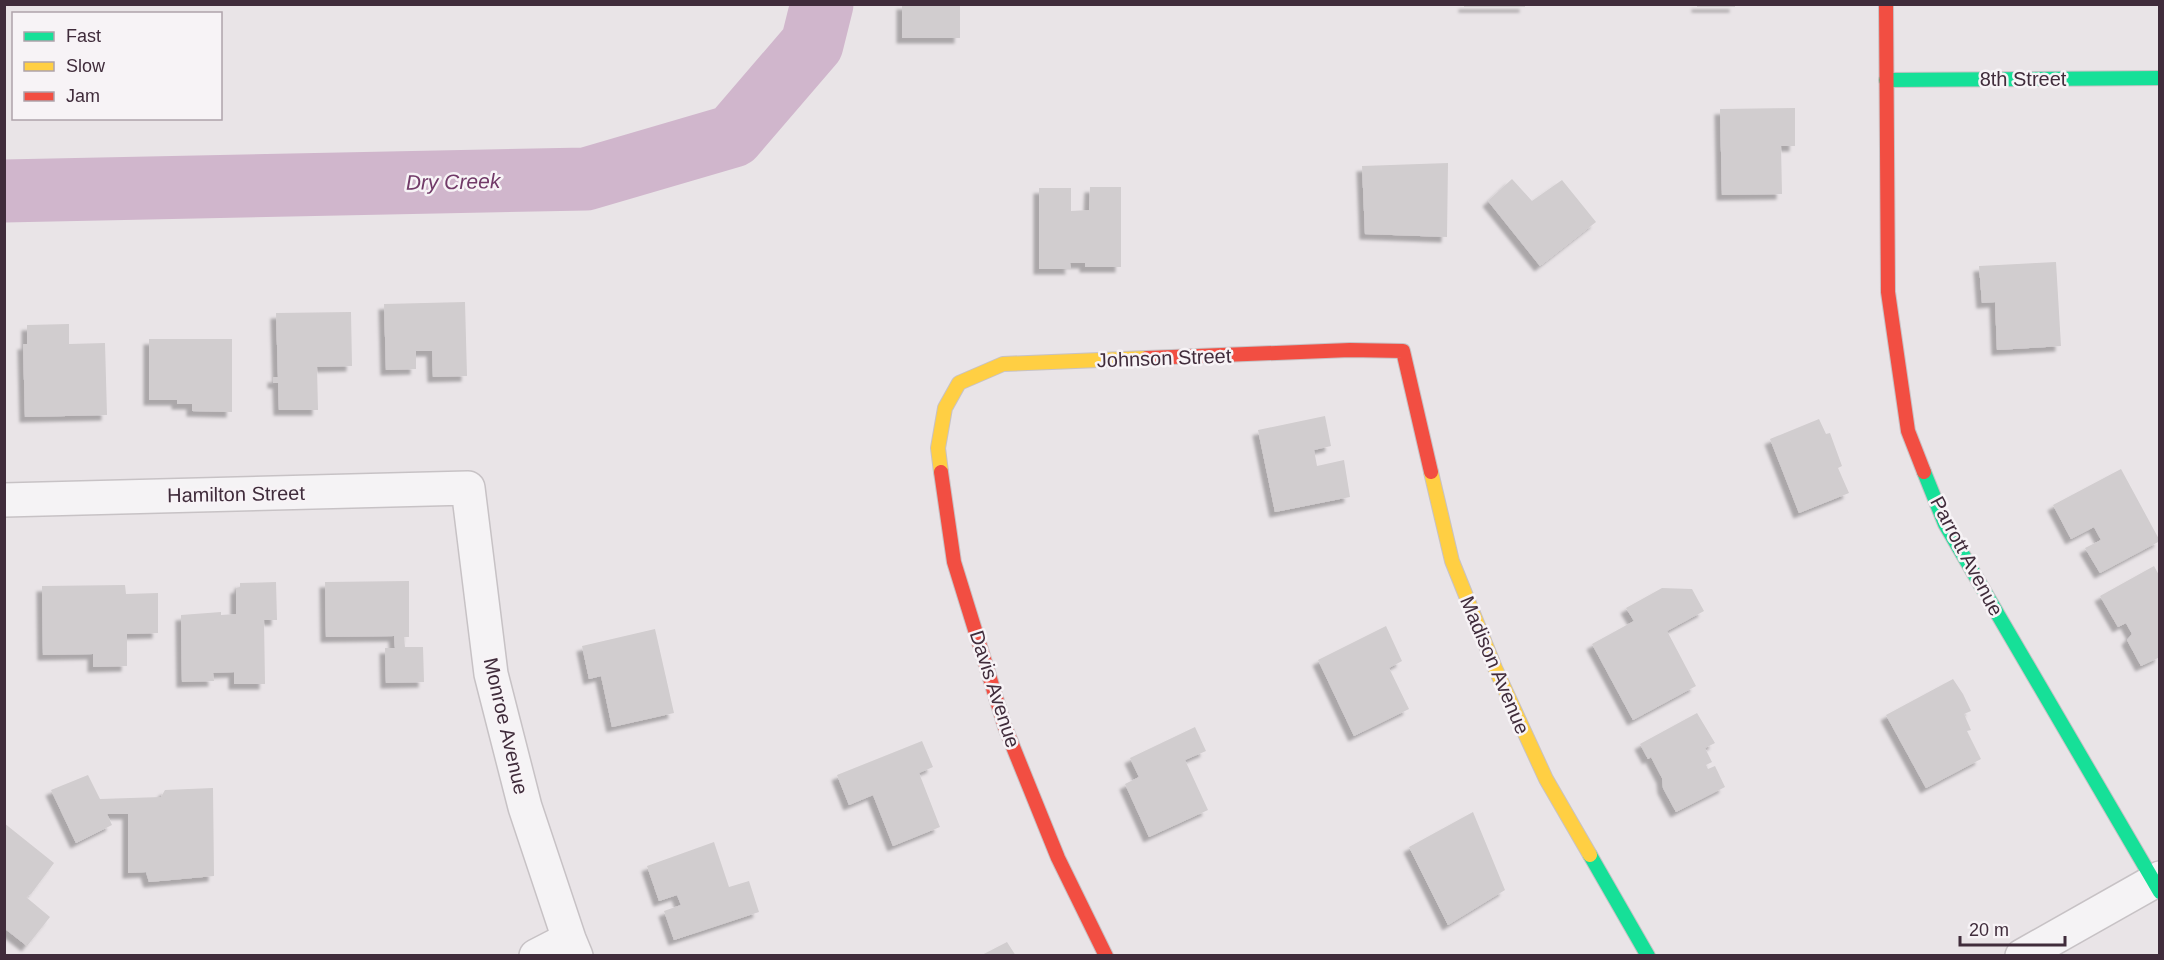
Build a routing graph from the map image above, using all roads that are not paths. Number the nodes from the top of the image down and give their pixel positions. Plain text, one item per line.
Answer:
1 (1886, 4) edge
2 (2160, 78) edge
3 (1886, 80) junction
4 (1403, 351) joint
5 (945, 408) joint
6 (468, 488) joint
7 (4, 500) edge
8 (2158, 884) edge
9 (572, 947) edge
10 (536, 956) edge
11 (1106, 956) edge
12 (1648, 956) edge
13 (2022, 956) edge

1 - 3 street, Parrott Avenue
2 - 3 street, 8th Street
3 - 8 street, Parrott Avenue
4 - 5 street, Johnson Street
4 - 12 street, Madison Avenue
5 - 11 street, Davis Avenue
6 - 7 street, Hamilton Street
6 - 9 street, Monroe Avenue
8 - 13 street
9 - 10 street

